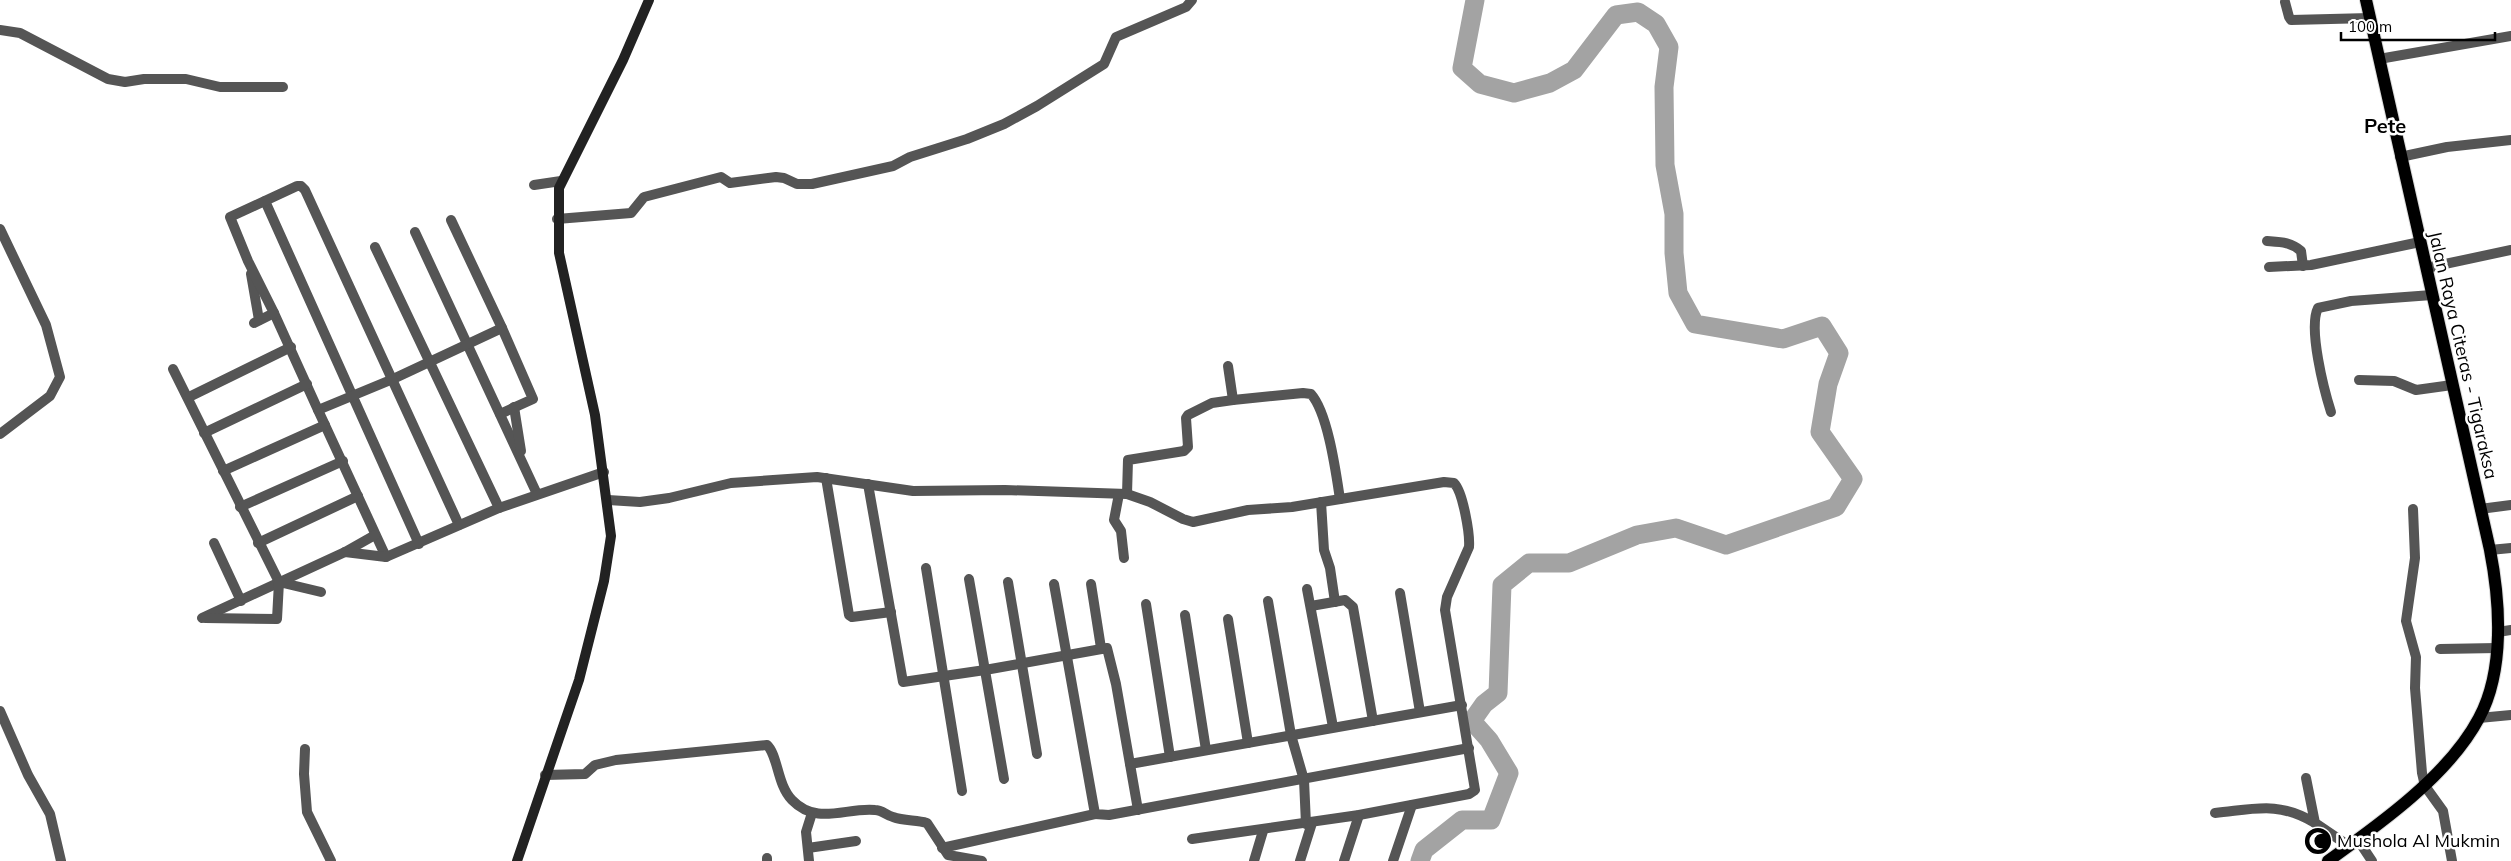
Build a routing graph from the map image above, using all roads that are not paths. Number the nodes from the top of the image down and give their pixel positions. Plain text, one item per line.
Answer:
1 (649, 0) edge
2 (1192, 0) edge
3 (2366, 0) edge
4 (2285, 2) dead end
5 (2370, 18) junction
6 (0, 30) edge
7 (2511, 36) edge
8 (2379, 59) junction
9 (283, 86) dead end
10 (2511, 140) edge
11 (2400, 157) junction
12 (561, 181) junction
13 (534, 185) dead end
14 (265, 201) junction
15 (557, 219) junction
16 (451, 220) dead end
17 (0, 229) edge
18 (414, 232) dead end
19 (2267, 241) dead end
20 (2420, 242) junction
21 (375, 247) dead end
22 (2511, 250) edge
23 (248, 261) junction
24 (2303, 266) junction
25 (2269, 267) dead end
26 (2426, 268) junction
27 (2432, 295) junction
28 (274, 313) junction
29 (502, 328) junction
30 (466, 344) junction
31 (291, 347) junction
32 (430, 361) junction
33 (1228, 366) dead end
34 (173, 368) dead end
35 (393, 379) junction
36 (2360, 380) dead end
37 (307, 384) junction
38 (2452, 385) junction
39 (353, 395) junction
40 (188, 397) junction
41 (1233, 400) junction
42 (514, 407) junction
43 (318, 410) junction
44 (2331, 412) dead end
45 (500, 414) junction
46 (325, 425) junction
47 (204, 432) junction
48 (0, 434) edge
49 (342, 461) junction
50 (524, 464) junction
51 (223, 470) junction
52 (604, 472) junction
53 (826, 478) junction
54 (868, 484) junction
55 (537, 494) junction
56 (1123, 494) junction
57 (358, 496) junction
58 (1340, 499) junction
59 (608, 500) junction
60 (1321, 502) junction
61 (2511, 504) edge
62 (240, 507) junction
63 (499, 508) junction
64 (2413, 509) dead end
65 (2480, 509) junction
66 (459, 525) junction
67 (375, 534) junction
68 (214, 543) dead end
69 (258, 543) junction
70 (419, 544) junction
71 (2511, 548) edge
72 (2490, 550) junction
73 (345, 552) junction
74 (386, 557) junction
75 (1124, 558) dead end
76 (926, 568) dead end
77 (969, 579) dead end
78 (279, 582) junction
79 (1008, 582) dead end
80 (1054, 584) dead end
81 (1091, 584) dead end
82 (1307, 589) dead end
83 (320, 592) dead end
84 (1400, 593) dead end
85 (241, 601) junction
86 (1268, 602) dead end
87 (1335, 602) junction
88 (1146, 604) dead end
89 (1311, 606) junction
90 (891, 612) junction
91 (1185, 615) dead end
92 (1228, 619) dead end
93 (2511, 630) edge
94 (2498, 632) junction
95 (1101, 648) junction
96 (2497, 648) junction
97 (2440, 649) dead end
98 (1067, 655) junction
99 (1022, 663) junction
100 (985, 670) junction
101 (943, 676) junction
102 (1462, 705) junction
103 (0, 711) edge
104 (1420, 712) junction
105 (2511, 715) edge
106 (2480, 718) junction
107 (1373, 721) junction
108 (1333, 728) junction
109 (1291, 735) junction
110 (1248, 743) junction
111 (1470, 748) junction
112 (305, 749) dead end
113 (1206, 750) junction
114 (1037, 754) dead end
115 (1170, 757) junction
116 (1130, 764) junction
117 (545, 775) junction
118 (2306, 778) dead end
119 (1004, 779) dead end
120 (1304, 780) junction
121 (2426, 786) junction
122 (962, 791) dead end
123 (1412, 805) junction
124 (1138, 810) junction
125 (812, 813) junction
126 (2215, 813) dead end
127 (1095, 814) junction
128 (1359, 815) junction
129 (1309, 823) junction
130 (2315, 823) junction
131 (1262, 831) junction
132 (1192, 839) dead end
133 (856, 841) dead end
134 (2353, 843) junction
135 (808, 848) junction
136 (942, 848) junction
137 (61, 861) edge
138 (331, 861) edge
139 (518, 861) edge
140 (809, 861) edge
141 (982, 861) edge
142 (1254, 861) edge
143 (1300, 861) edge
144 (1344, 861) edge
145 (1393, 861) edge
146 (2328, 861) edge
147 (2372, 861) edge
148 (2452, 861) edge

1 - 12 street
2 - 15 street
3 - 5 main road, Jalan Raya Citeras - Tigaraksa
4 - 5 street
5 - 8 main road, Jalan Raya Citeras - Tigaraksa
6 - 9 street
7 - 8 street
8 - 11 main road, Jalan Raya Citeras - Tigaraksa
10 - 11 street
11 - 20 main road, Jalan Raya Citeras - Tigaraksa
12 - 13 street
12 - 15 street
14 - 23 street
14 - 35 street
14 - 39 street
15 - 52 street
16 - 29 street
17 - 48 street
18 - 30 street
19 - 24 street
20 - 24 street
20 - 26 main road, Jalan Raya Citeras - Tigaraksa
21 - 32 street
22 - 26 street
23 - 28 street
23 - 28 street
24 - 25 street
26 - 27 main road, Jalan Raya Citeras - Tigaraksa
27 - 38 main road, Jalan Raya Citeras - Tigaraksa
27 - 44 street
28 - 31 street
29 - 30 street
29 - 42 street
30 - 32 street
30 - 45 street
31 - 37 street
31 - 40 street
32 - 35 street
32 - 63 street
33 - 41 street
34 - 40 street
35 - 39 street
35 - 66 street
36 - 38 street
37 - 43 street
37 - 47 street
38 - 65 main road, Jalan Raya Citeras - Tigaraksa
39 - 43 street
39 - 70 street
40 - 47 street
41 - 56 street
41 - 58 street
42 - 45 street
42 - 50 street
43 - 46 street
45 - 50 street
46 - 49 street
46 - 51 street
47 - 51 street
49 - 57 street
49 - 62 street
50 - 55 street
51 - 62 street
52 - 55 street
52 - 59 street
53 - 54 street
53 - 59 street
53 - 90 street
54 - 56 street
54 - 90 street
55 - 63 street
56 - 60 street
56 - 75 street
57 - 67 street
57 - 69 street
58 - 60 street
58 - 102 street
59 - 117 street
60 - 87 street
61 - 65 street
62 - 69 street
63 - 66 street
64 - 121 street
65 - 72 main road, Jalan Raya Citeras - Tigaraksa
66 - 70 street
67 - 73 street
67 - 74 street
68 - 85 street
69 - 78 street
70 - 74 street
71 - 72 street
72 - 94 main road, Jalan Raya Citeras - Tigaraksa
73 - 74 street
73 - 78 street
76 - 101 street
77 - 100 street
78 - 83 street
78 - 85 street
78 - 85 street
79 - 99 street
80 - 98 street
81 - 95 street
82 - 89 street
84 - 104 street
86 - 109 street
87 - 89 street
87 - 107 street
88 - 115 street
89 - 108 street
90 - 101 street
91 - 113 street
92 - 110 street
93 - 94 street
94 - 96 main road, Jalan Raya Citeras - Tigaraksa
95 - 98 street
95 - 116 street
96 - 97 street
96 - 106 main road, Jalan Raya Citeras - Tigaraksa
98 - 99 street
98 - 127 street
99 - 100 street
99 - 114 street
100 - 101 street
100 - 119 street
101 - 122 street
102 - 104 street
102 - 111 street
103 - 137 street
104 - 107 street
105 - 106 street
106 - 121 main road, Jalan Raya Citeras - Tigaraksa
107 - 108 street
108 - 109 street
109 - 110 street
109 - 120 street
110 - 113 street
111 - 120 street
111 - 123 street
112 - 138 street
113 - 115 street
115 - 116 street
116 - 124 street
117 - 125 street
117 - 139 street
118 - 130 street
120 - 124 street
120 - 129 street
121 - 134 main road, Jalan Raya Citeras - Tigaraksa
121 - 148 street
123 - 128 street
123 - 145 street
124 - 127 street
125 - 135 street
125 - 136 street
126 - 130 street
127 - 136 street
128 - 129 street
128 - 144 street
129 - 131 street
129 - 143 street
130 - 134 street
131 - 132 street
131 - 142 street
133 - 135 street
134 - 146 main road, Jalan Raya Citeras - Tigaraksa
134 - 147 street
135 - 140 street
136 - 141 street

